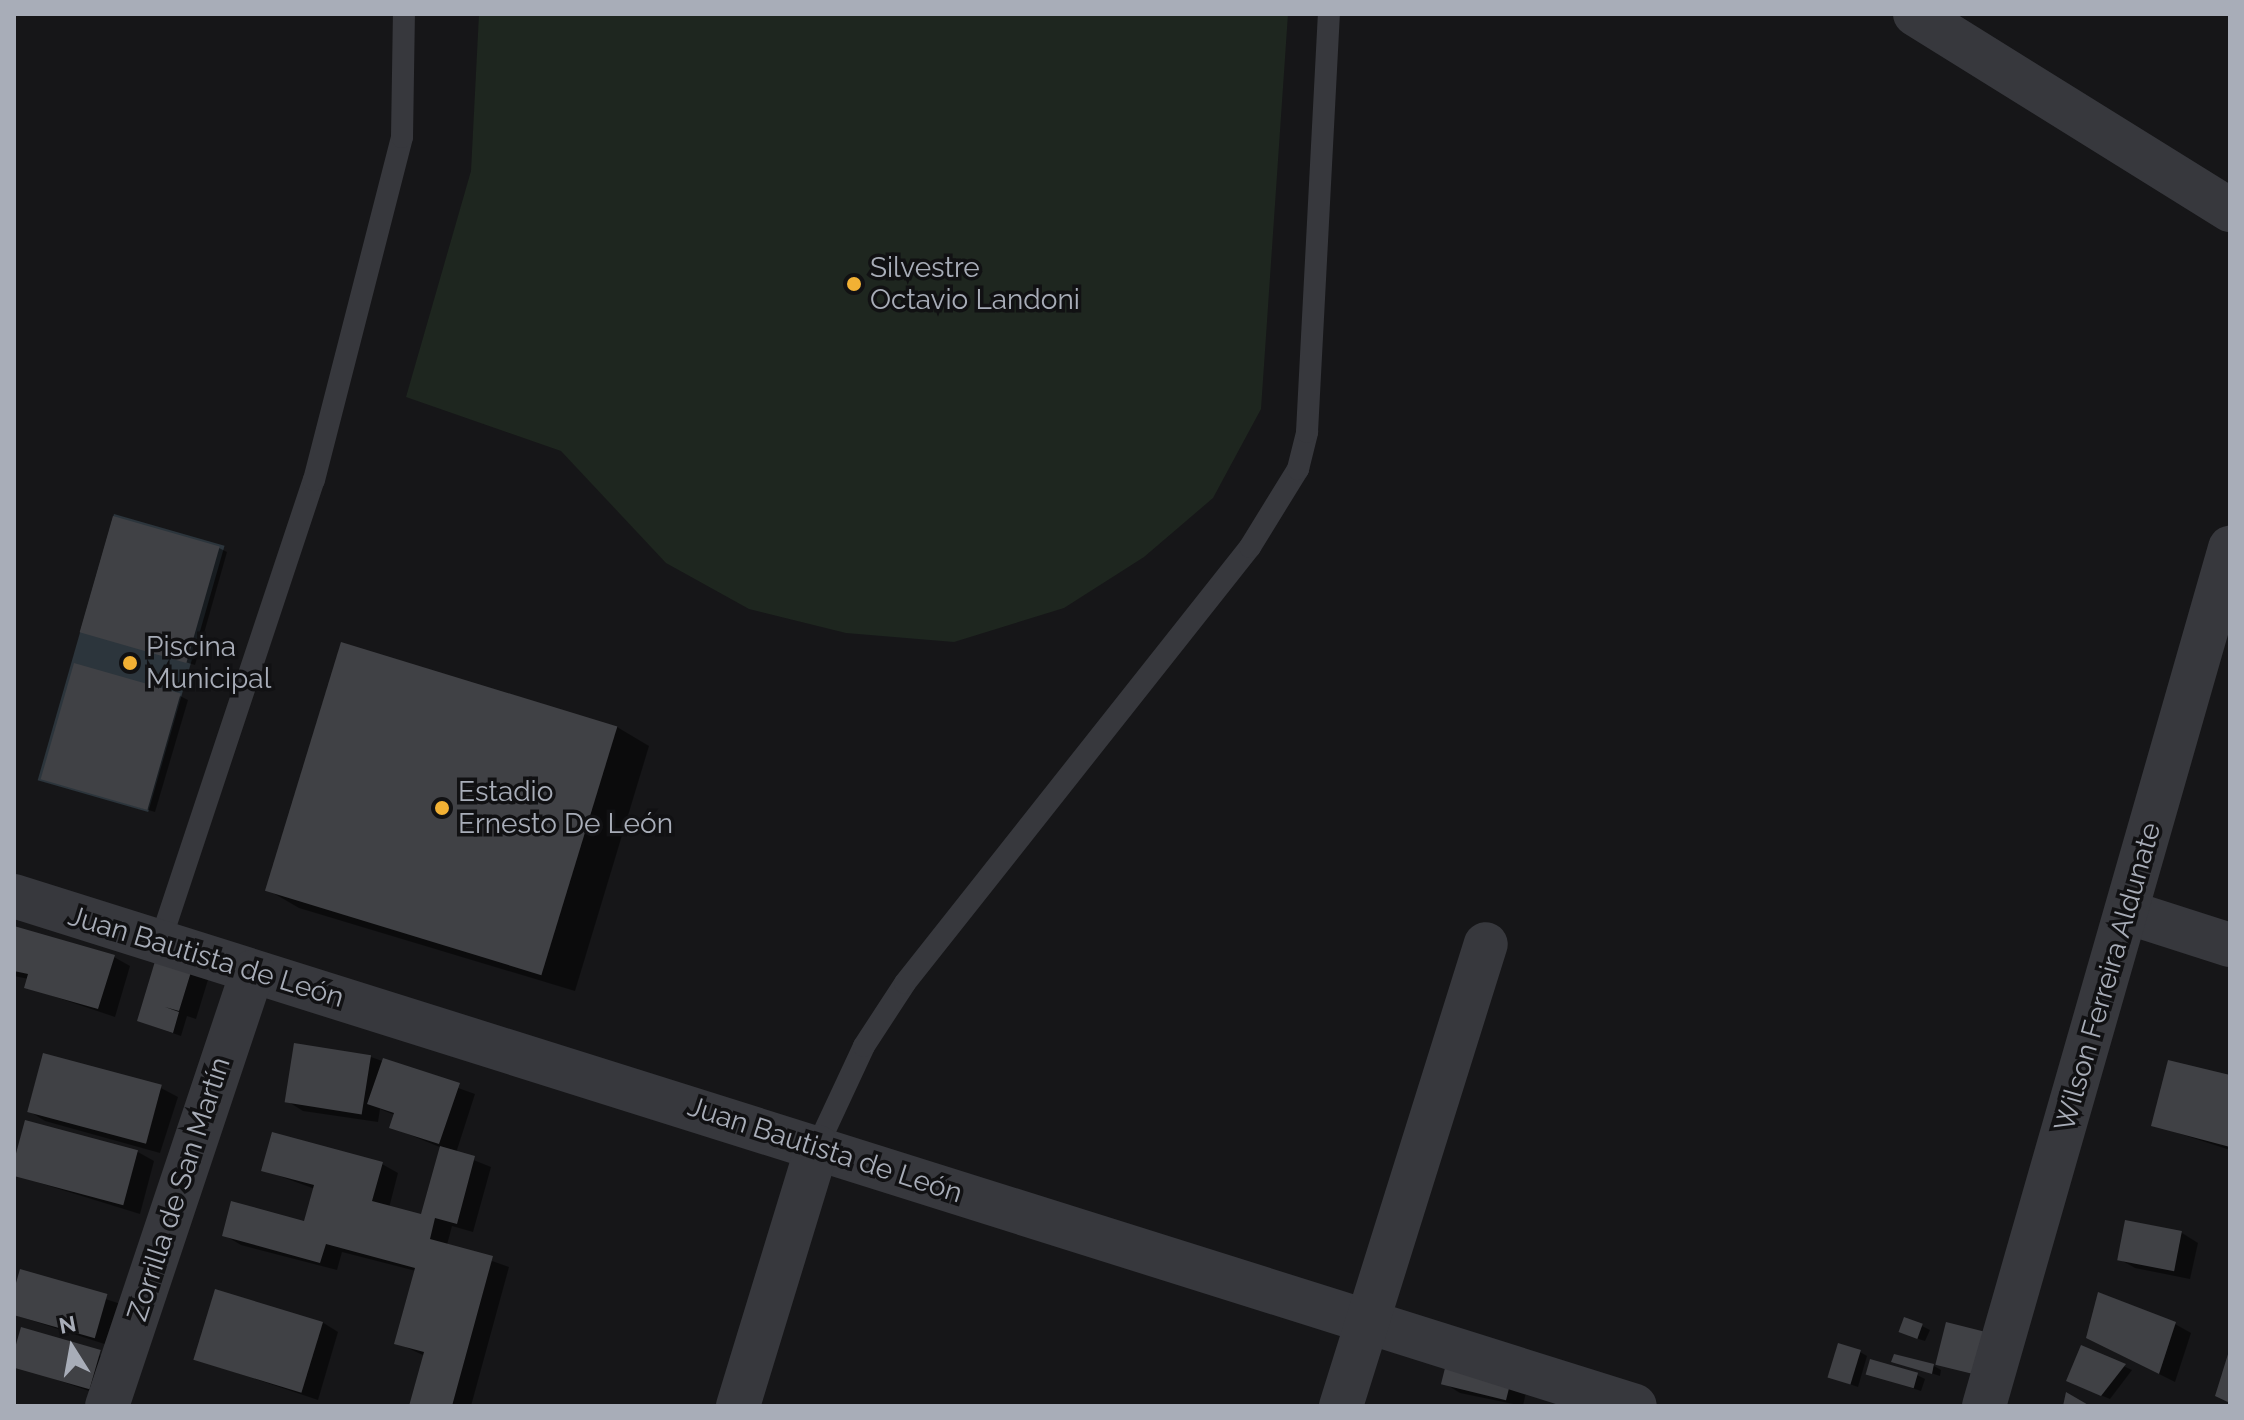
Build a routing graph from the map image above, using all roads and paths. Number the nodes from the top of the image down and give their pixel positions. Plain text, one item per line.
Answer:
1 (404, 14) edge
2 (1329, 14) edge
3 (1915, 14) edge
4 (2230, 210) edge
5 (2230, 548) edge
6 (14, 896) edge
7 (2127, 912) junction
8 (160, 942) junction
9 (1486, 944) dead end
10 (2230, 945) edge
11 (252, 972) junction
12 (817, 1147) junction
13 (1365, 1323) junction
14 (107, 1406) edge
15 (738, 1406) edge
16 (1341, 1406) edge
17 (1635, 1406) edge
18 (1984, 1406) edge

1 - 8 lane
2 - 12 lane
3 - 4 street
5 - 7 street, Wilson Ferreira Aldunate
6 - 8 street, Juan Bautista de León
7 - 10 street
7 - 18 street, Wilson Ferreira Aldunate
8 - 11 street, Juan Bautista de León
9 - 13 street
11 - 12 street, Juan Bautista de León
11 - 14 street, Zorrilla de San Martín
12 - 13 street, Juan Bautista de León
12 - 15 street
13 - 16 street
13 - 17 street, Juan Bautista de León

